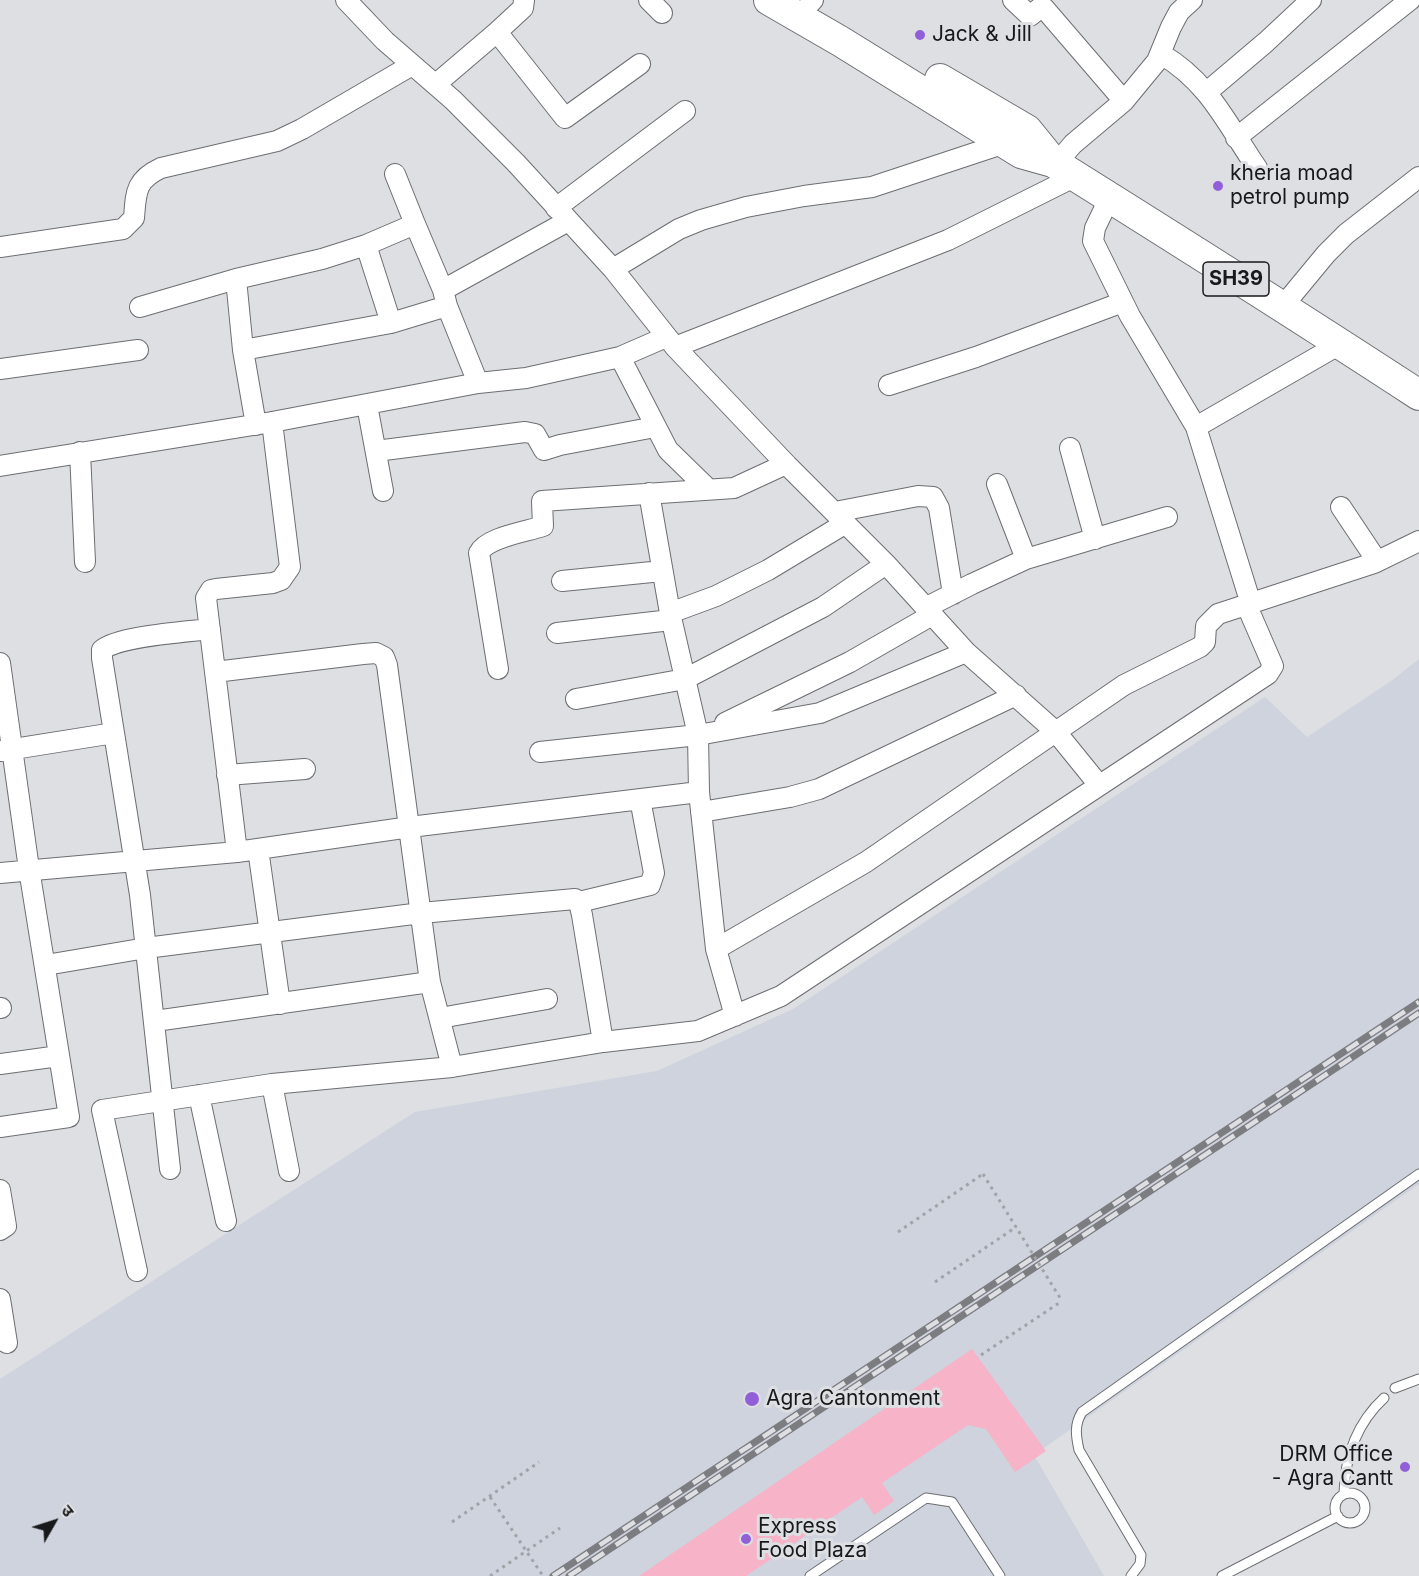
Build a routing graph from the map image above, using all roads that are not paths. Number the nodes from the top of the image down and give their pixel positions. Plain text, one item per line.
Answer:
1 (346, 0) edge
2 (524, 0) edge
3 (769, 0) edge
4 (1014, 0) edge
5 (1192, 0) edge
6 (1311, 0) edge
7 (1410, 0) edge
8 (810, 1) edge
9 (1042, 4) edge
10 (497, 32) junction
11 (1161, 54) junction
12 (412, 64) junction
13 (640, 64) dead end
14 (436, 84) junction
15 (1207, 92) junction
16 (1124, 101) junction
17 (685, 111) dead end
18 (1236, 138) junction
19 (1005, 143) junction
20 (1062, 168) junction
21 (1257, 168) dead end
22 (395, 174) dead end
23 (1419, 177) edge
24 (1110, 197) junction
25 (562, 214) junction
26 (415, 224) junction
27 (366, 245) junction
28 (0, 247) edge
29 (613, 269) junction
30 (236, 279) junction
31 (445, 298) junction
32 (1123, 302) junction
33 (1284, 306) junction
34 (140, 307) dead end
35 (391, 323) junction
36 (670, 342) junction
37 (1340, 344) junction
38 (138, 350) dead end
39 (243, 350) junction
40 (620, 357) junction
41 (0, 369) edge
42 (478, 383) junction
43 (889, 385) dead end
44 (1418, 393) edge
45 (367, 405) junction
46 (264, 423) junction
47 (655, 427) junction
48 (1196, 427) junction
49 (1070, 448) dead end
50 (376, 451) junction
51 (80, 452) junction
52 (786, 464) junction
53 (0, 466) edge
54 (997, 483) dead end
55 (708, 489) junction
56 (383, 491) dead end
57 (649, 493) junction
58 (1341, 507) dead end
59 (841, 517) junction
60 (1167, 517) dead end
61 (1095, 539) junction
62 (1419, 541) edge
63 (1026, 559) junction
64 (1377, 561) junction
65 (85, 562) dead end
66 (886, 564) junction
67 (662, 571) junction
68 (562, 581) dead end
69 (952, 594) junction
70 (1249, 605) junction
71 (928, 612) junction
72 (671, 617) junction
73 (210, 630) junction
74 (557, 633) dead end
75 (966, 652) junction
76 (0, 663) edge
77 (498, 669) dead end
78 (215, 672) junction
79 (685, 679) junction
80 (1016, 694) junction
81 (576, 699) dead end
82 (1056, 732) junction
83 (114, 733) junction
84 (702, 734) junction
85 (6, 750) edge
86 (540, 752) dead end
87 (305, 770) dead end
88 (227, 775) junction
89 (1099, 785) junction
90 (639, 799) junction
91 (700, 802) junction
92 (410, 827) junction
93 (258, 849) junction
94 (237, 852) junction
95 (135, 862) junction
96 (29, 869) junction
97 (0, 873) edge
98 (579, 902) junction
99 (421, 913) junction
100 (268, 933) junction
101 (146, 948) junction
102 (716, 949) junction
103 (46, 965) junction
104 (430, 982) junction
105 (547, 999) dead end
106 (280, 1004) junction
107 (735, 1016) junction
108 (440, 1018) junction
109 (155, 1022) junction
110 (603, 1042) junction
111 (59, 1056) junction
112 (0, 1064) edge
113 (452, 1067) junction
114 (272, 1084) junction
115 (199, 1095) junction
116 (164, 1100) junction
117 (102, 1110) junction
118 (69, 1118) junction
119 (0, 1127) edge
120 (170, 1169) dead end
121 (289, 1171) dead end
122 (1419, 1174) edge
123 (0, 1190) edge
124 (226, 1221) dead end
125 (0, 1230) edge
126 (137, 1271) dead end
127 (0, 1299) edge
128 (7, 1343) dead end
129 (1419, 1379) edge
130 (1395, 1388) dead end
131 (1384, 1398) dead end
132 (1344, 1493) junction
133 (1338, 1516) junction
134 (810, 1576) edge
135 (1000, 1576) edge
136 (1131, 1576) edge
137 (1222, 1576) edge

1 - 12 street
2 - 10 street
3 - 19 main road, SH39
4 - 9 street
5 - 11 street
6 - 15 street
7 - 18 street
8 - 20 main road, SH39
9 - 16 street
10 - 13 street
10 - 14 street
11 - 15 street
11 - 16 street
12 - 14 street
12 - 28 street
14 - 25 street
15 - 18 street
16 - 20 street
17 - 25 street
18 - 21 street
19 - 20 main road, SH39
19 - 29 street
20 - 24 main road, SH39
20 - 36 street
22 - 26 street
23 - 33 street
24 - 32 street
24 - 33 main road, SH39
25 - 29 street
25 - 31 street
26 - 27 street
26 - 31 street
27 - 30 street
27 - 35 street
29 - 36 street
30 - 34 street
30 - 39 street
31 - 35 street
31 - 42 street
32 - 43 street
32 - 48 street
33 - 37 main road, SH39
35 - 39 street
36 - 40 street
36 - 52 street
37 - 44 main road, SH39
37 - 48 street
38 - 41 street
39 - 46 street
40 - 42 street
40 - 47 street
42 - 45 street
45 - 46 street
45 - 50 street
46 - 51 street
46 - 73 street
47 - 50 street
47 - 55 street
48 - 70 street
49 - 61 street
50 - 56 street
51 - 53 street
51 - 65 street
52 - 55 street
52 - 59 street
54 - 63 street
55 - 57 street
57 - 67 street
57 - 77 street
58 - 64 street
59 - 66 street
59 - 69 street
59 - 72 street
60 - 61 street
61 - 63 street
62 - 64 street
63 - 69 street
64 - 70 street
66 - 71 street
66 - 79 street
67 - 68 street
67 - 72 street
69 - 71 street
70 - 82 street
70 - 89 street
71 - 75 street
71 - 84 street
72 - 74 street
72 - 79 street
73 - 78 street
73 - 83 street
75 - 80 street
75 - 84 street
76 - 85 street
78 - 88 street
78 - 92 street
79 - 81 street
79 - 84 street
80 - 82 street
80 - 91 street
82 - 89 street
82 - 102 street
83 - 85 street
83 - 95 street
84 - 86 street
84 - 91 street
85 - 96 street
87 - 88 street
88 - 94 street
89 - 107 street
90 - 91 street
90 - 92 street
90 - 98 street
91 - 102 street
92 - 93 street
92 - 99 street
93 - 94 street
93 - 100 street
94 - 95 street
95 - 96 street
95 - 101 street
96 - 97 street
96 - 103 street
98 - 99 street
98 - 110 street
99 - 100 street
99 - 104 street
100 - 101 street
100 - 106 street
101 - 103 street
101 - 109 street
102 - 107 street
103 - 111 street
104 - 106 street
104 - 108 street
105 - 108 street
106 - 109 street
107 - 110 street
108 - 113 street
109 - 116 street
110 - 113 street
111 - 112 street
111 - 118 street
113 - 114 street
114 - 115 street
114 - 121 street
115 - 116 street
115 - 124 street
116 - 117 street
116 - 120 street
117 - 118 street
117 - 126 street
118 - 119 street
122 - 136 lane
123 - 125 street
127 - 128 street
129 - 130 lane
131 - 132 lane
132 - 133 lane
132 - 133 lane
133 - 137 lane
134 - 135 lane

